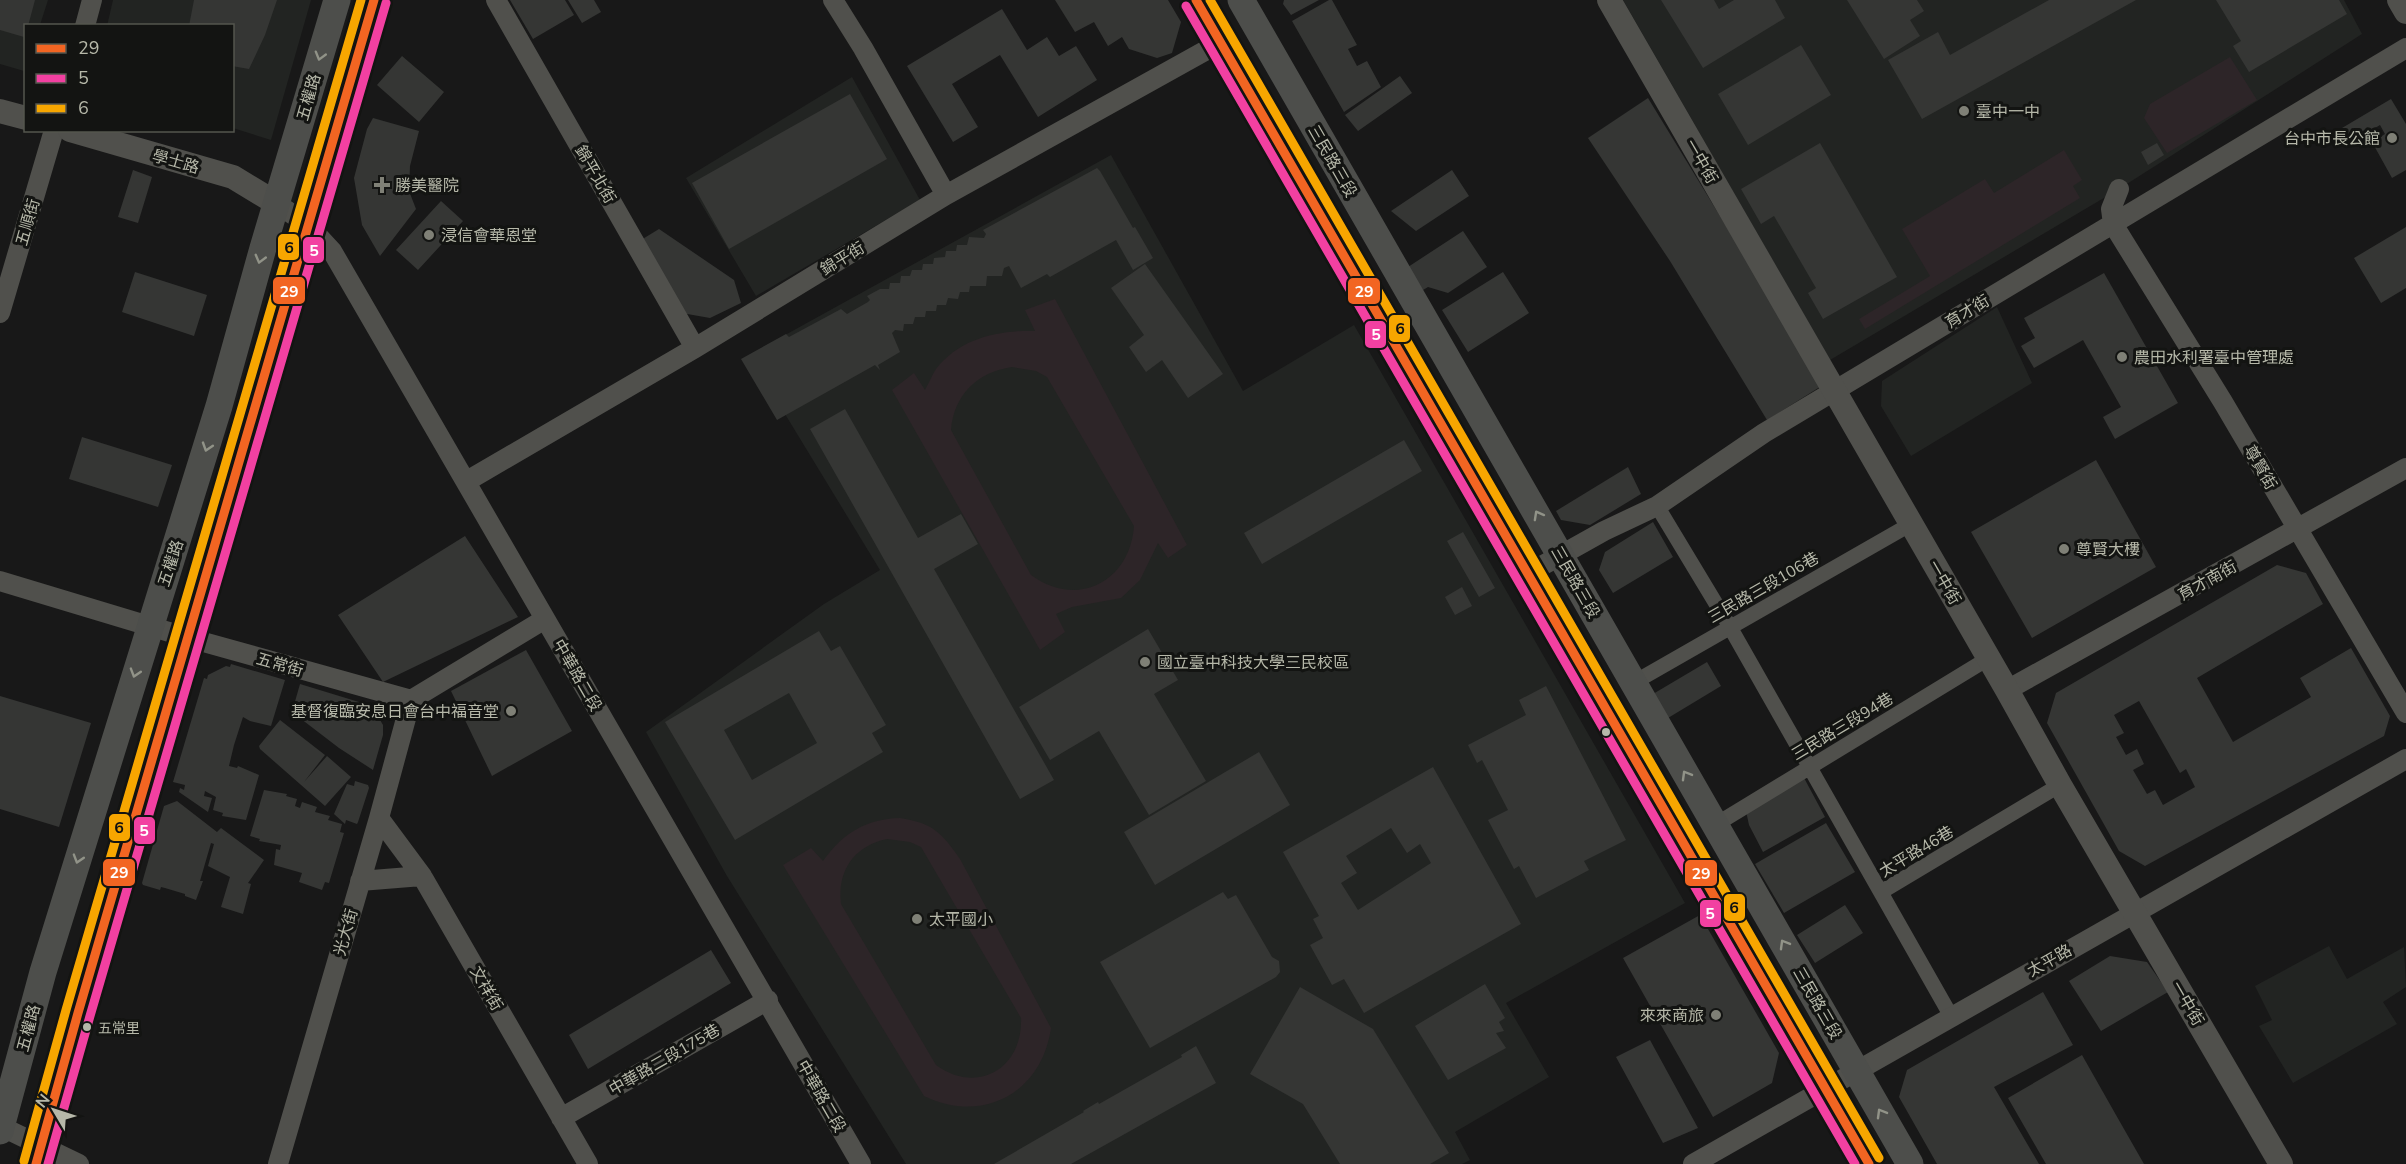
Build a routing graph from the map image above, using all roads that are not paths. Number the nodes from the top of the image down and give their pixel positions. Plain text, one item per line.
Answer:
1 (92, 0) edge
2 (337, 0) edge
3 (374, 0) edge
4 (496, 0) edge
5 (833, 0) edge
6 (1196, 0) edge
7 (1241, 0) edge
8 (1609, 0) edge
9 (2399, 0) edge
10 (2406, 12) edge
11 (86, 24) edge
12 (1221, 42) junction
13 (2406, 48) edge
14 (0, 111) edge
15 (24, 117) edge
16 (53, 132) edge
17 (77, 132) edge
18 (2119, 189) dead end
19 (946, 195) junction
20 (276, 203) junction
21 (2113, 224) junction
22 (308, 225) junction
23 (0, 312) edge
24 (695, 348) junction
25 (1835, 391) junction
26 (2406, 468) edge
27 (467, 481) junction
28 (1657, 506) junction
29 (1911, 524) junction
30 (2297, 530) junction
31 (1560, 555) junction
32 (1528, 573) junction
33 (0, 581) edge
34 (545, 619) junction
35 (149, 627) junction
36 (1730, 627) junction
37 (189, 638) junction
38 (1989, 658) junction
39 (1633, 683) junction
40 (2007, 690) junction
41 (411, 700) junction
42 (2406, 712) edge
43 (2406, 759) edge
44 (1809, 766) junction
45 (2060, 785) junction
46 (379, 818) junction
47 (1715, 825) junction
48 (422, 876) junction
49 (360, 881) junction
50 (1881, 892) junction
51 (2135, 912) junction
52 (768, 1000) junction
53 (1951, 1016) junction
54 (1856, 1070) junction
55 (1825, 1087) junction
56 (561, 1118) junction
57 (0, 1127) edge
58 (39, 1155) edge
59 (79, 1164) edge
60 (278, 1164) edge
61 (588, 1164) edge
62 (861, 1164) edge
63 (1693, 1164) edge
64 (1869, 1164) edge
65 (1910, 1164) edge
66 (2281, 1164) edge

1 - 11 street
2 -> 20 main road, 五權路
3 - 22 main road
4 - 24 street, 錦平北街
5 - 19 street
6 - 12 main road
31 -> 7 main road, 三民路三段
8 - 25 street, 一中街
9 - 10 street
12 - 19 street, 錦平街
12 - 32 main road
13 - 21 street, 育才街
14 - 15 street
16 - 23 street, 五順街
17 - 20 street, 學士路
18 - 21 street
19 - 24 street, 錦平街
20 - 22 street, 中華路二段
20 -> 35 main road, 五權路
21 - 25 street, 育才街
21 - 30 street, 尊賢街
22 - 27 street, 中華路二段
22 - 37 main road
24 - 27 street, 錦平街
25 - 28 street, 育才街
25 - 29 street, 一中街
26 - 30 street, 育才南街
27 - 34 street, 中華路二段
28 - 31 street, 育才街
28 - 36 street
29 - 36 street, 三民路三段106巷
29 - 38 street, 一中街
30 - 40 street, 育才南街
30 - 42 street, 尊賢街
31 - 32 street, 育才街
31 - 39 main road, 三民路三段
32 - 55 main road
33 - 35 street, 五常街
34 - 41 street
34 - 52 street, 中華路二段
35 - 37 street, 五常街
35 -> 57 main road, 五權路
36 - 39 street, 三民路三段106巷
36 - 44 street
37 - 41 street, 五常街
37 - 58 main road
38 - 40 street, 一中街
38 - 44 street, 三民路三段94巷
47 -> 39 main road, 三民路三段
40 - 45 street, 一中街
41 - 46 street, 光大街
43 - 51 street, 太平路
44 - 47 street, 三民路三段94巷
44 - 50 street
45 - 50 street, 太平路46巷
45 - 51 street, 一中街
46 - 48 street, 文祥街
46 - 49 street, 光大街
54 -> 47 main road, 三民路三段
48 - 49 street
48 - 56 street, 文祥街
49 - 60 street, 光大街
50 - 53 street, 太平路46巷
51 - 53 street, 太平路
51 - 66 street, 一中街
52 - 56 street, 中華路二段175巷
52 - 62 street, 中華路二段
53 - 54 street, 太平路
54 - 55 street, 太平路
65 -> 54 main road, 三民路三段
55 - 63 street, 太平路
55 - 64 main road
56 - 61 street, 文祥街
57 - 58 street
58 - 59 street

